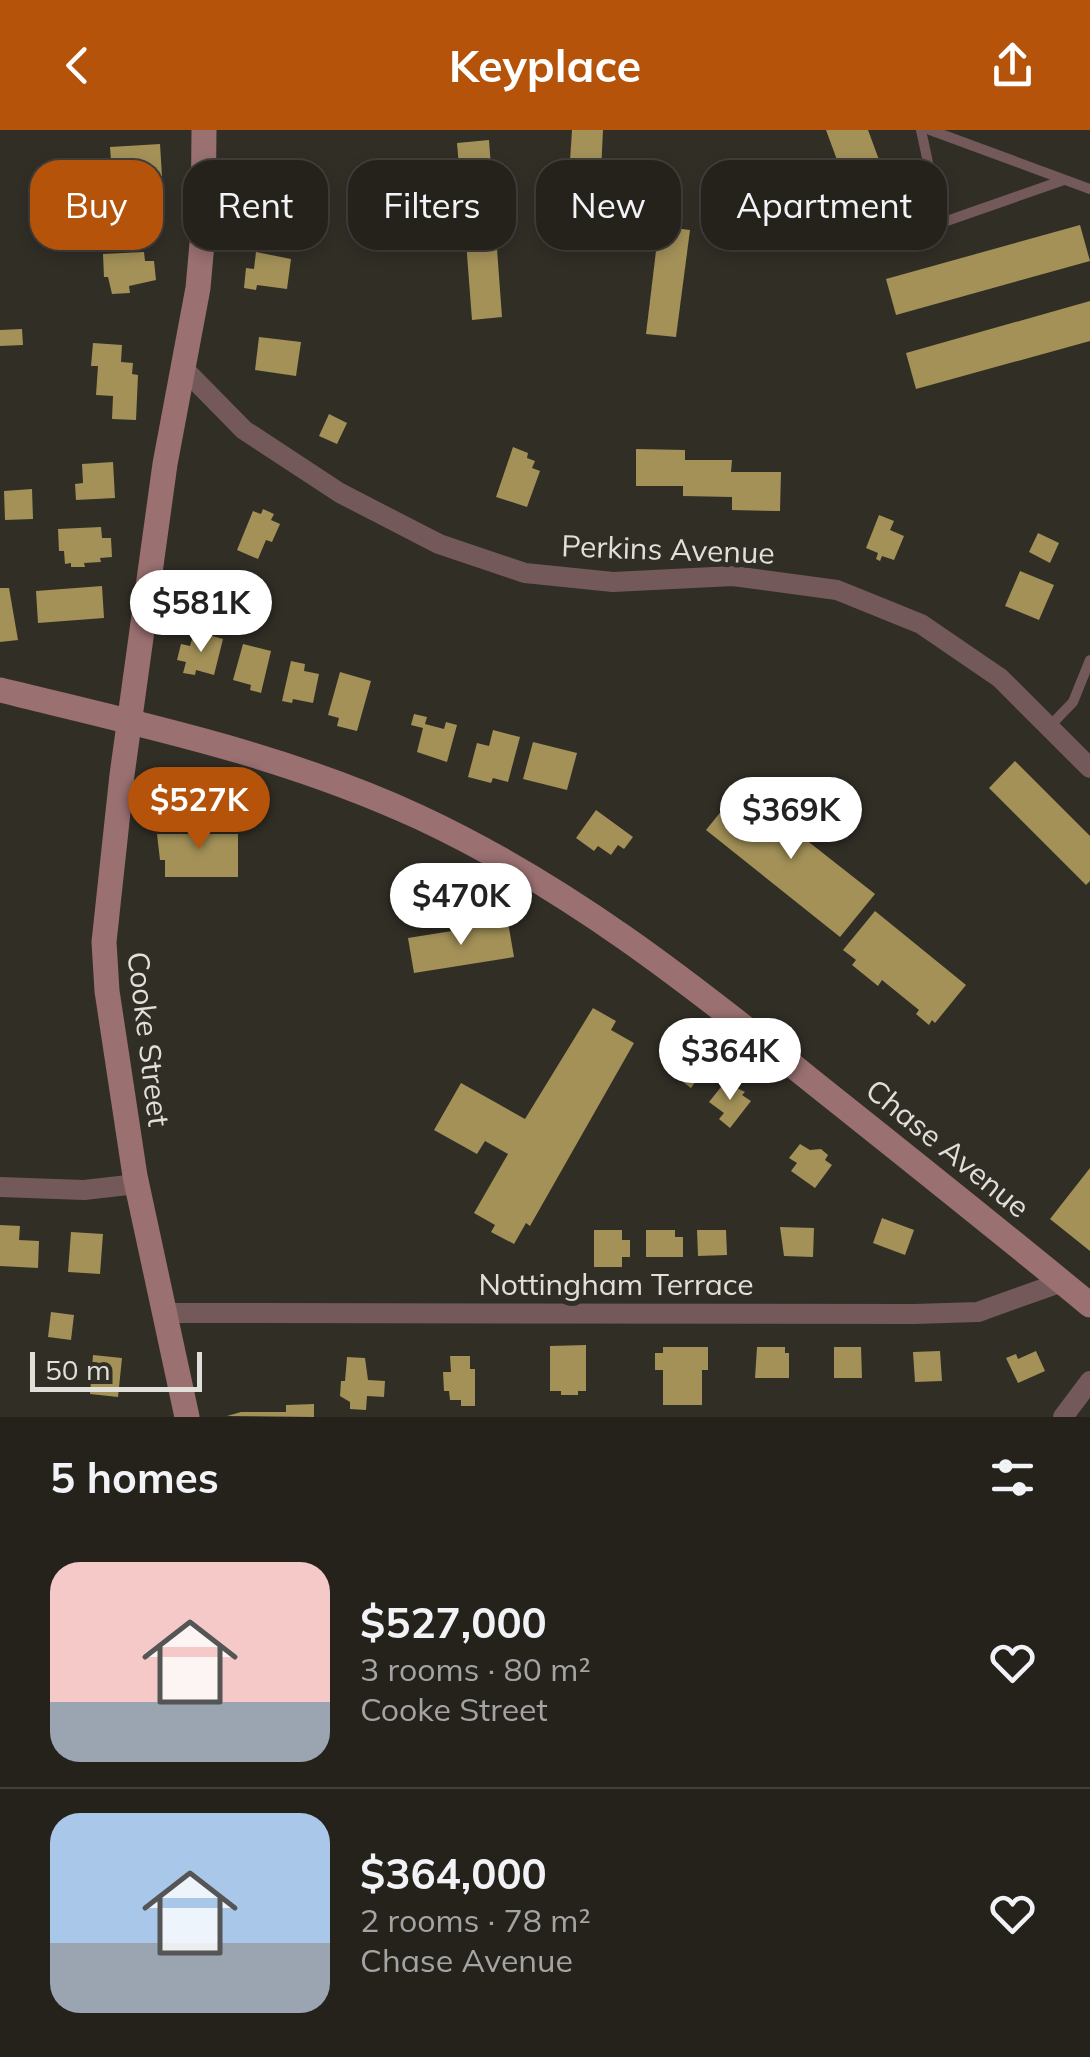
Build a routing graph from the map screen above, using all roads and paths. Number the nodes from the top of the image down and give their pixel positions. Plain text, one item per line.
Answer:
1 (204, 130) edge
2 (922, 130) edge
3 (930, 130) edge
4 (1064, 180) junction
5 (1090, 189) edge
6 (184, 369) junction
7 (1090, 660) edge
8 (0, 690) edge
9 (130, 720) junction
10 (1050, 727) junction
11 (1090, 768) edge
12 (137, 1184) junction
13 (0, 1187) edge
14 (1062, 1282) junction
15 (1090, 1305) edge
16 (164, 1313) junction
17 (1090, 1381) edge
18 (187, 1417) edge
19 (1063, 1417) edge

1 - 6 main road, Cooke Street
2 - 4 lane
3 - 4 lane
4 - 5 lane
6 - 9 main road, Cooke Street
6 - 10 street, Perkins Avenue
7 - 10 lane
8 - 9 main road, Chase Avenue
9 - 12 main road, Cooke Street
9 - 14 main road, Chase Avenue
10 - 11 street, Perkins Avenue
12 - 13 street
12 - 16 main road, Cooke Street
14 - 15 main road, Chase Avenue
14 - 16 street, Nottingham Terrace
16 - 18 main road, Cooke Street
17 - 19 street

